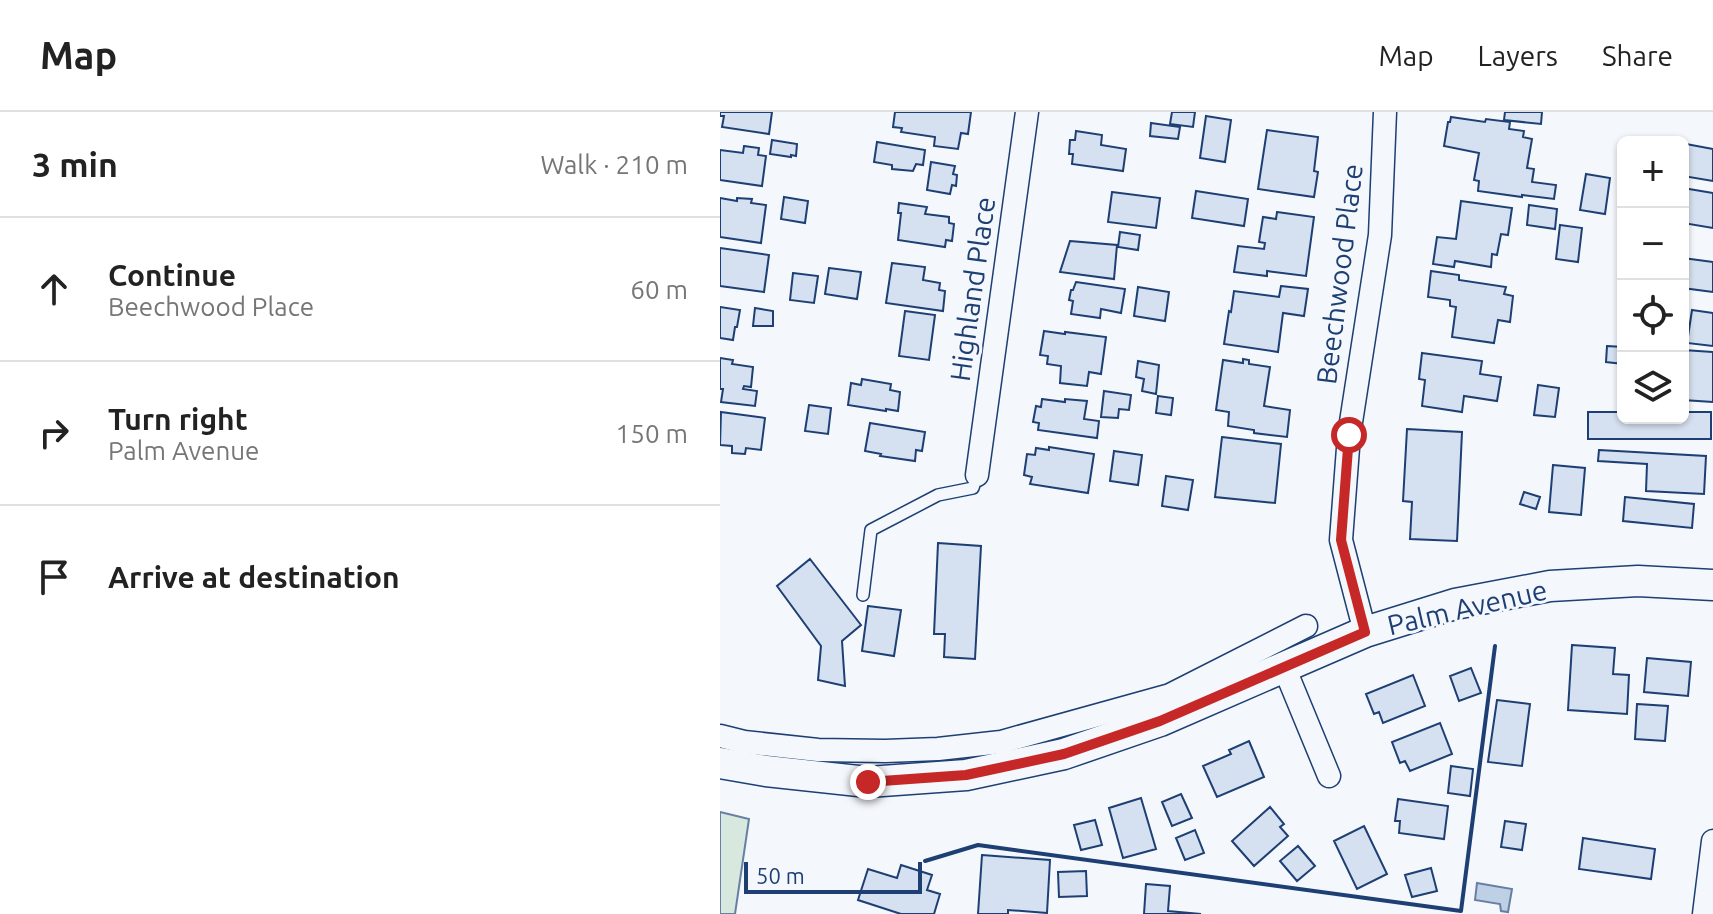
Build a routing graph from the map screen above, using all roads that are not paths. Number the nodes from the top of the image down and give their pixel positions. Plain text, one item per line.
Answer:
1 (1027, 112) edge
2 (1385, 112) edge
3 (977, 475) joint
4 (1713, 585) edge
5 (863, 595) dead end
6 (1306, 626) dead end
7 (1365, 632) junction
8 (1284, 667) junction
9 (720, 736) edge
10 (720, 763) edge
11 (1329, 776) dead end
12 (1713, 841) edge
13 (1704, 914) edge

1 - 3 street, Highland Place
2 - 7 street, Beechwood Place
3 - 5 lane
4 - 7 street, Palm Avenue
6 - 9 street
7 - 8 street, Palm Avenue
8 - 10 street, Palm Avenue
8 - 11 street
12 - 13 street

